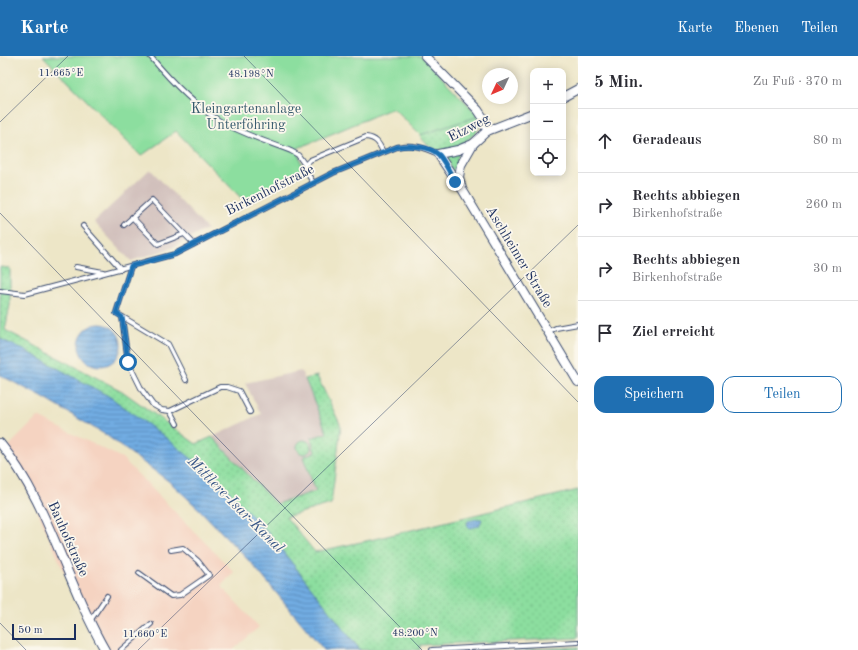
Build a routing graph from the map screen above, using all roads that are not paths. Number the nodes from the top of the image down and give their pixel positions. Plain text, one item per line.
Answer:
1 (150, 56) edge
2 (425, 56) edge
3 (578, 89) edge
4 (566, 95) edge
5 (530, 114) edge
6 (487, 131) junction
7 (473, 144) junction
8 (383, 152) junction
9 (438, 154) junction
10 (305, 165) junction
11 (313, 182) junction
12 (462, 189) junction
13 (132, 217) junction
14 (124, 225) dead end
15 (83, 226) dead end
16 (184, 234) junction
17 (194, 244) junction
18 (76, 266) dead end
19 (131, 266) junction
20 (121, 269) junction
21 (105, 272) junction
22 (0, 291) edge
23 (122, 317) junction
24 (578, 324) edge
25 (548, 331) junction
26 (186, 380) dead end
27 (578, 382) edge
28 (170, 411) junction
29 (250, 412) dead end
30 (177, 424) dead end
31 (0, 443) edge
32 (171, 550) dead end
33 (139, 573) dead end
34 (107, 596) dead end
35 (90, 621) junction
36 (151, 624) dead end
37 (578, 642) edge
38 (105, 650) edge
39 (121, 650) edge
40 (432, 650) edge

1 - 10 lane
2 - 6 street
3 - 4 street
5 - 6 street, Etzweg
6 - 7 street, Etzweg
7 - 9 street, Etzweg
7 - 12 street, Aschheimer Straße
8 - 9 lane, Birkenhofstraße
8 - 10 lane
8 - 11 lane, Birkenhofstraße
9 - 12 street
10 - 11 lane
11 - 17 lane, Birkenhofstraße
12 - 25 street, Aschheimer Straße
13 - 14 lane
13 - 16 lane
13 - 16 lane
15 - 20 lane
16 - 17 lane
17 - 19 lane, Birkenhofstraße
18 - 21 lane
19 - 20 lane, Birkenhofstraße
19 - 23 lane
20 - 21 lane, Birkenhofstraße
21 - 22 lane, Birkenhofstraße
23 - 26 lane
23 - 28 lane
24 - 25 lane
25 - 27 street, Aschheimer Straße
28 - 29 lane
28 - 30 lane
31 - 35 street, Bauhofstraße
32 - 33 lane
34 - 35 lane
35 - 38 street, Bauhofstraße
36 - 39 lane
37 - 40 lane

